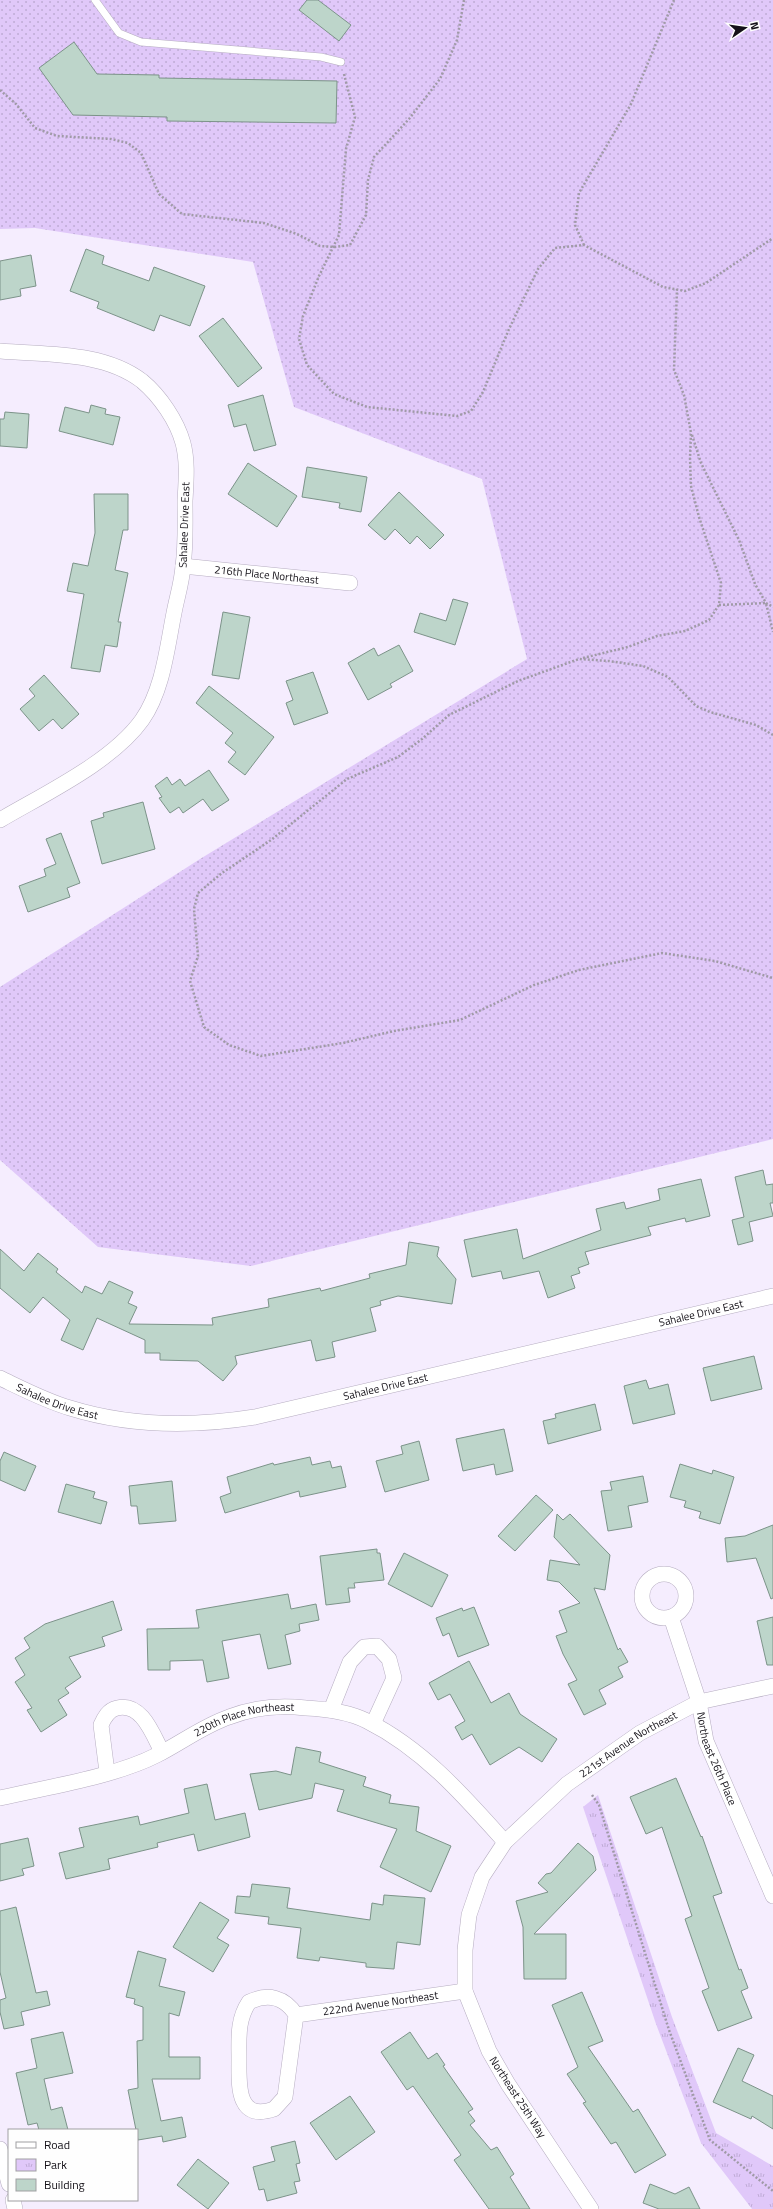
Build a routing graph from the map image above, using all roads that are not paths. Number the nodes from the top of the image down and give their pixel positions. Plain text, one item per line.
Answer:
1 (95, 0) edge
2 (341, 62) road end
3 (0, 351) edge
4 (184, 566) junction
5 (350, 583) dead end
6 (0, 820) edge
7 (773, 1296) edge
8 (0, 1378) edge
9 (671, 1617) dead end
10 (773, 1686) edge
11 (699, 1702) junction
12 (331, 1710) junction
13 (373, 1724) junction
14 (162, 1752) junction
15 (107, 1772) junction
16 (0, 1798) edge
17 (505, 1842) junction
18 (773, 1896) edge
19 (465, 1991) junction
20 (296, 2015) junction
21 (0, 2149) edge
22 (8, 2180) edge
23 (591, 2209) edge

1 - 2 lane
3 - 4 street, Sahalee Drive East
4 - 5 street, 216th Place Northeast
4 - 6 street, Sahalee Drive East
7 - 8 street, Sahalee Drive East
9 - 11 street, Northeast 26th Place
10 - 11 street, 221st Avenue Northeast
11 - 17 street, 221st Avenue Northeast
11 - 18 street, Northeast 26th Place
12 - 13 street, 220th Place Northeast
12 - 13 street
12 - 14 street, 220th Place Northeast
13 - 17 street, 220th Place Northeast
14 - 15 street, 220th Place Northeast
14 - 15 street
15 - 16 street, 220th Place Northeast
17 - 19 street, Northeast 25th Way
19 - 20 street, 222nd Avenue Northeast
19 - 23 street, Northeast 25th Way
20 - 20 street
21 - 22 street

